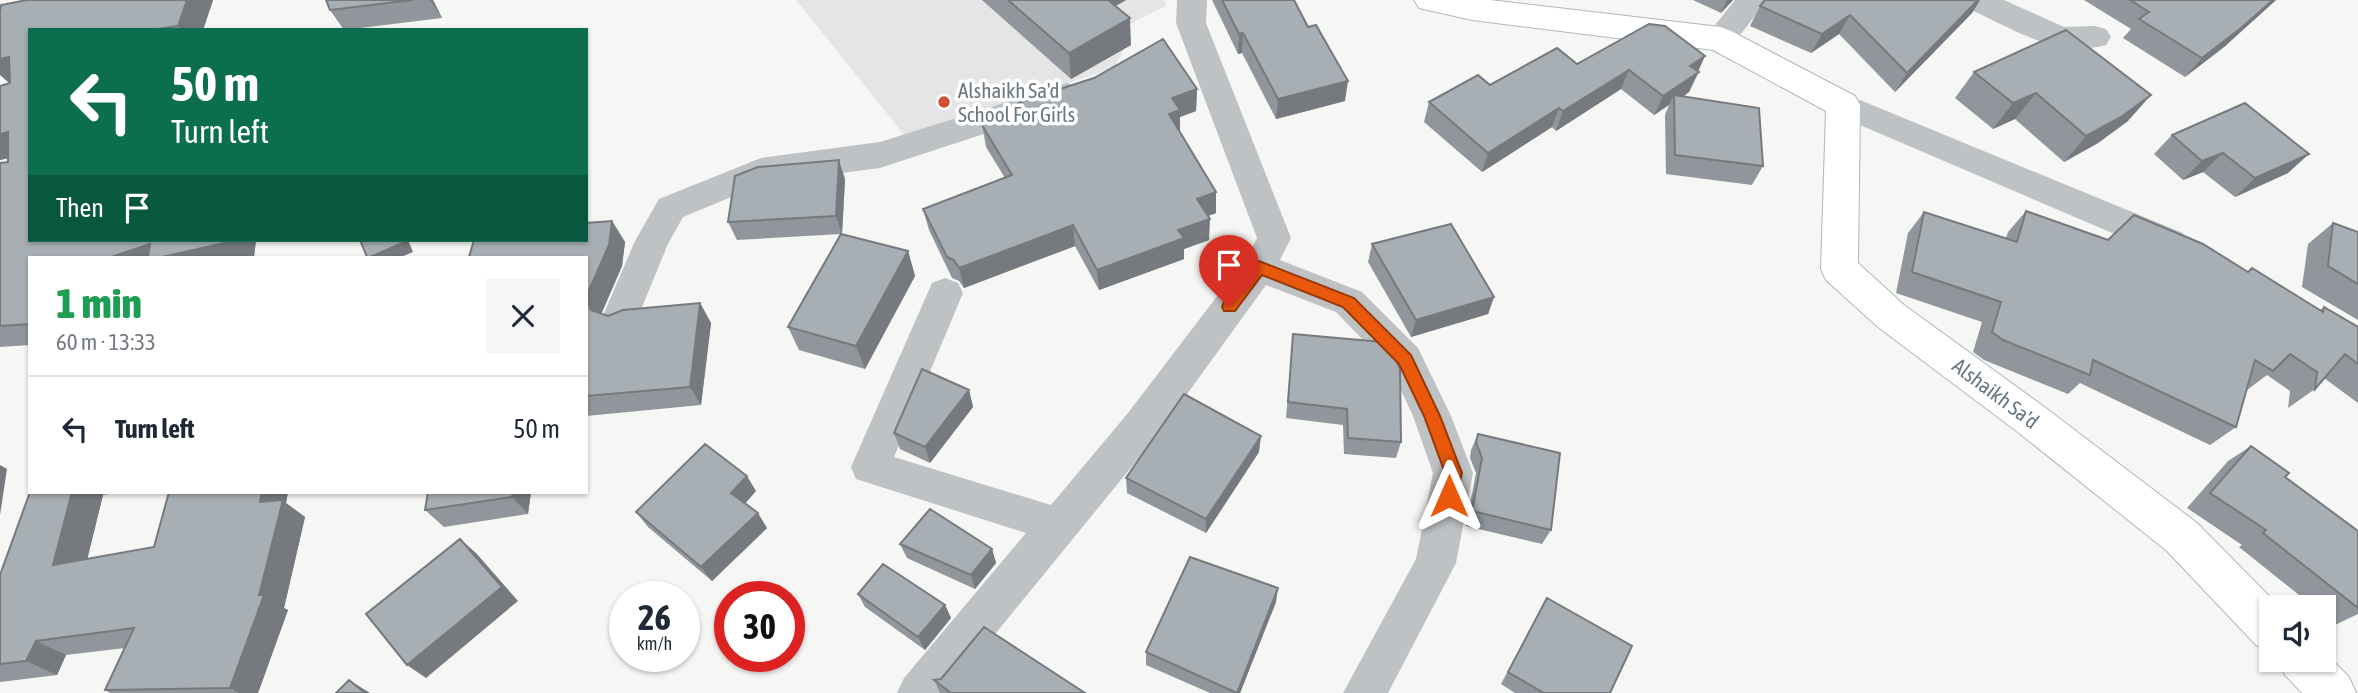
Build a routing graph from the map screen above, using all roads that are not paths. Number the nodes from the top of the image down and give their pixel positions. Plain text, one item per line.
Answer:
1 (1430, 0) edge
2 (1752, 0) edge
3 (1976, 0) edge
4 (1184, 20) edge
5 (2095, 37) dead end
6 (1720, 39) junction
7 (1094, 84) edge
8 (1843, 105) junction
9 (2200, 255) edge
10 (1259, 267) junction
11 (944, 293) dead end
12 (620, 318) edge
13 (1058, 525) junction
14 (2259, 616) edge
15 (2313, 672) edge
16 (919, 693) edge
17 (1365, 693) edge
18 (2333, 693) edge

1 - 6 street
2 - 6 street
3 - 5 street
4 - 10 street
6 - 8 street
7 - 12 street
8 - 9 street
8 - 14 street, Alshaikh Sa'd
10 - 13 street
10 - 17 street
11 - 13 street
13 - 16 street
15 - 18 street

